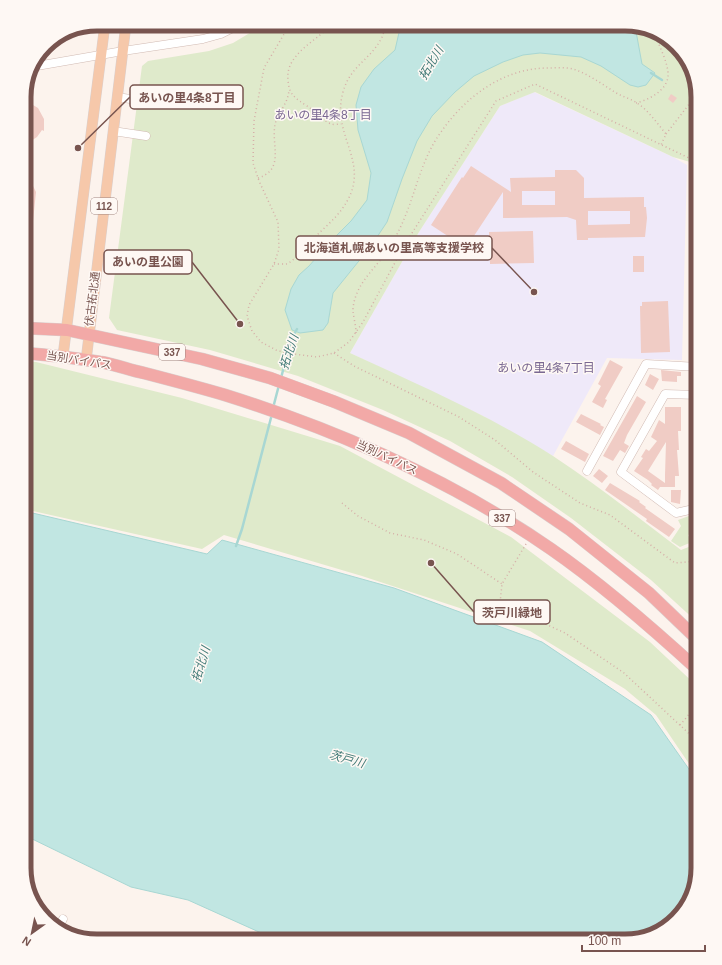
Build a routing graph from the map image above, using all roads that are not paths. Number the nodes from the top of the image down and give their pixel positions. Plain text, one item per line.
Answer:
1 (104, 31) edge
2 (125, 31) edge
3 (226, 31) edge
4 (123, 51) junction
5 (101, 55) junction
6 (40, 66) edge
7 (117, 97) junction
8 (150, 102) dead end
9 (113, 131) junction
10 (146, 136) dead end
11 (31, 328) edge
12 (67, 330) junction
13 (88, 335) junction
14 (31, 354) edge
15 (63, 356) junction
16 (86, 361) junction
17 (691, 367) edge
18 (691, 395) edge
19 (587, 472) dead end
20 (691, 509) edge
21 (691, 633) edge
22 (691, 664) edge
23 (64, 919) dead end
24 (61, 924) edge

1 - 5 main road, 伏古拓北通 / 112
2 - 4 main road, 伏古拓北通 / 112
3 - 4 street
4 - 5 street
4 - 7 main road, 伏古拓北通 / 112
5 - 6 street
5 - 12 main road, 伏古拓北通 / 112
7 - 8 street
7 - 9 main road, 伏古拓北通 / 112
9 - 10 street
9 - 13 main road, 伏古拓北通 / 112
11 - 12 highway, 337
12 - 13 highway, 337
12 - 15 main road, 伏古拓北通 / 112
13 - 16 main road, 伏古拓北通 / 112
13 - 21 highway, 337
14 - 15 highway, 当別バイパス / 337
15 - 16 highway, 当別バイパス / 337
16 - 22 highway, 当別バイパス / 337
17 - 19 street
18 - 20 street
23 - 24 street

